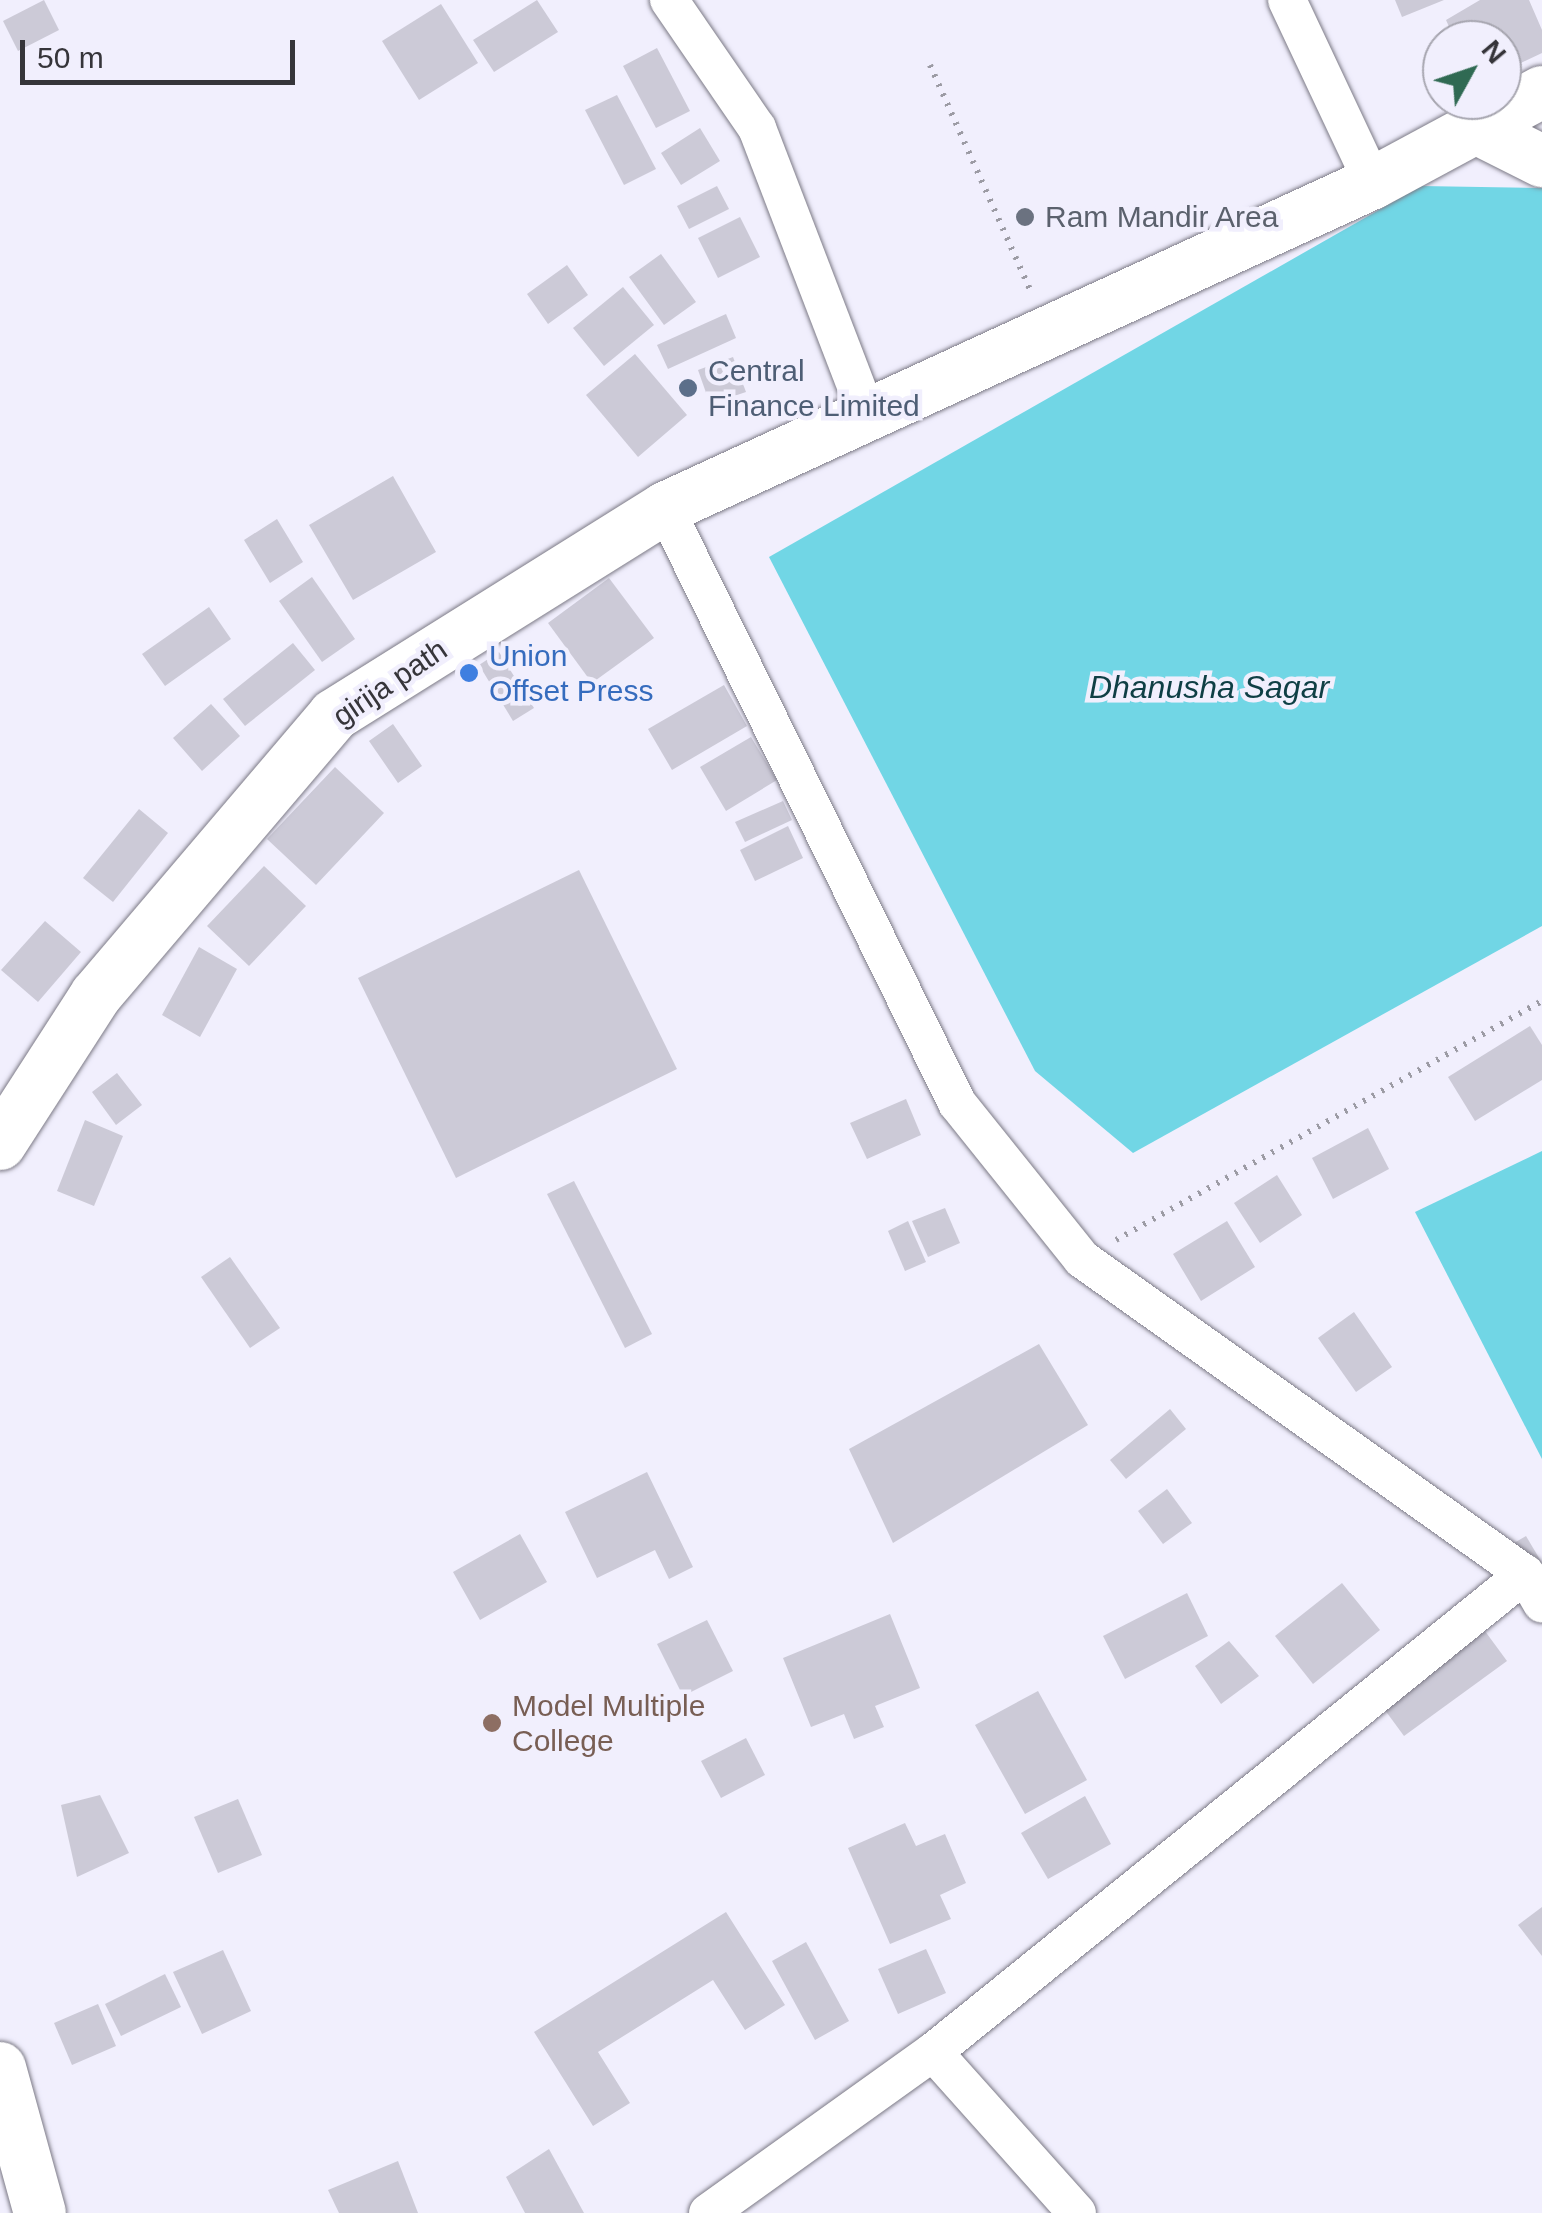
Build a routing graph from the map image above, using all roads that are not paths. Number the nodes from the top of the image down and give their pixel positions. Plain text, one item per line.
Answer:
1 (669, 0) edge
2 (1287, 0) edge
3 (1542, 92) edge
4 (1478, 129) junction
5 (1542, 161) edge
6 (1372, 183) junction
7 (866, 412) junction
8 (665, 508) junction
9 (0, 1144) edge
10 (1534, 1589) edge
11 (933, 2052) junction
12 (0, 2068) edge
13 (40, 2213) edge
14 (708, 2213) edge
15 (1076, 2213) edge

1 - 7 street
2 - 6 street
3 - 4 main road, girija path
4 - 5 main road
4 - 6 main road, girija path
6 - 7 main road, girija path
7 - 8 main road, girija path
8 - 9 main road, girija path
8 - 10 street
10 - 11 street
11 - 14 street
11 - 15 street
12 - 13 main road

